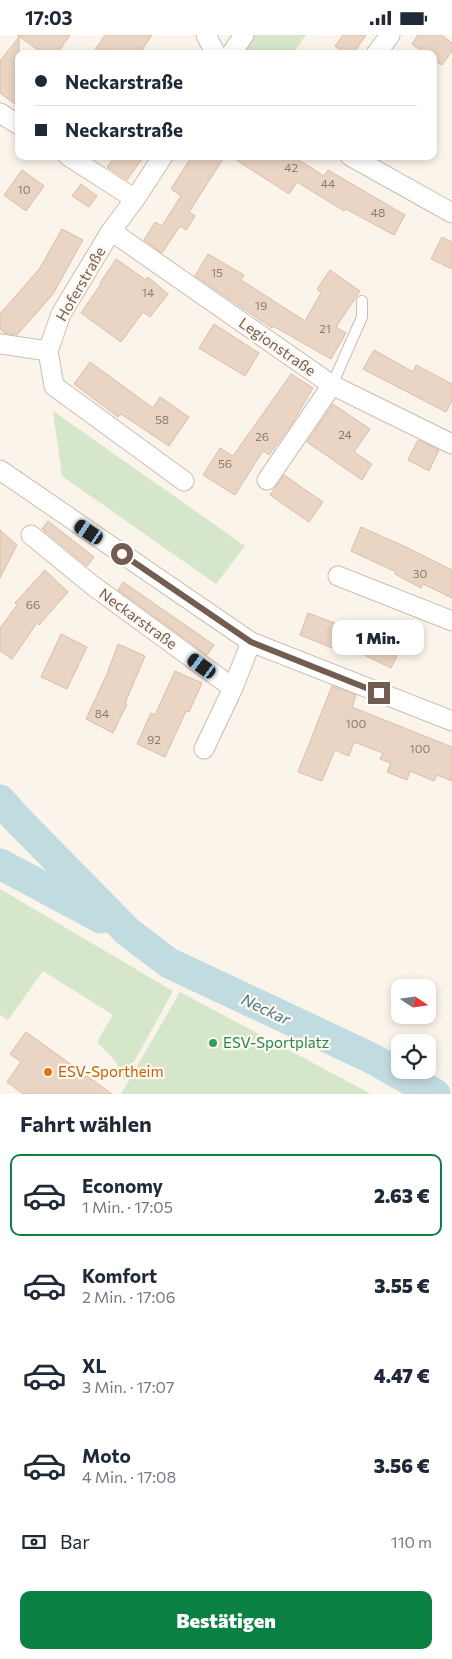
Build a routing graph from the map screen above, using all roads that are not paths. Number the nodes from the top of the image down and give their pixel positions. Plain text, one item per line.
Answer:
1 (206, 35) edge
2 (244, 35) edge
3 (390, 35) edge
4 (214, 50) edge
5 (234, 50) edge
6 (379, 50) edge
7 (0, 113) edge
8 (15, 122) edge
9 (74, 160) edge
10 (161, 160) edge
11 (357, 160) edge
12 (135, 199) junction
13 (452, 213) edge
14 (112, 231) junction
15 (362, 301) dead end
16 (0, 344) edge
17 (48, 351) junction
18 (332, 385) junction
19 (452, 444) edge
20 (0, 469) edge
21 (267, 480) dead end
22 (184, 481) dead end
23 (31, 535) dead end
24 (338, 576) dead end
25 (452, 621) edge
26 (251, 642) junction
27 (233, 689) junction
28 (452, 721) edge
29 (204, 749) dead end

1 - 4 street
2 - 5 street
3 - 6 street
7 - 8 street
9 - 12 street
10 - 12 street, Hoferstraße
11 - 13 street
12 - 14 street, Hoferstraße
14 - 17 street, Hoferstraße
14 - 18 street, Legionstraße
15 - 18 lane
16 - 17 street
17 - 22 street, Hoferstraße
18 - 19 street, Legionstraße
18 - 21 street
20 - 26 street
23 - 27 street, Neckarstraße
24 - 25 street
26 - 27 street
26 - 28 street
27 - 29 street

